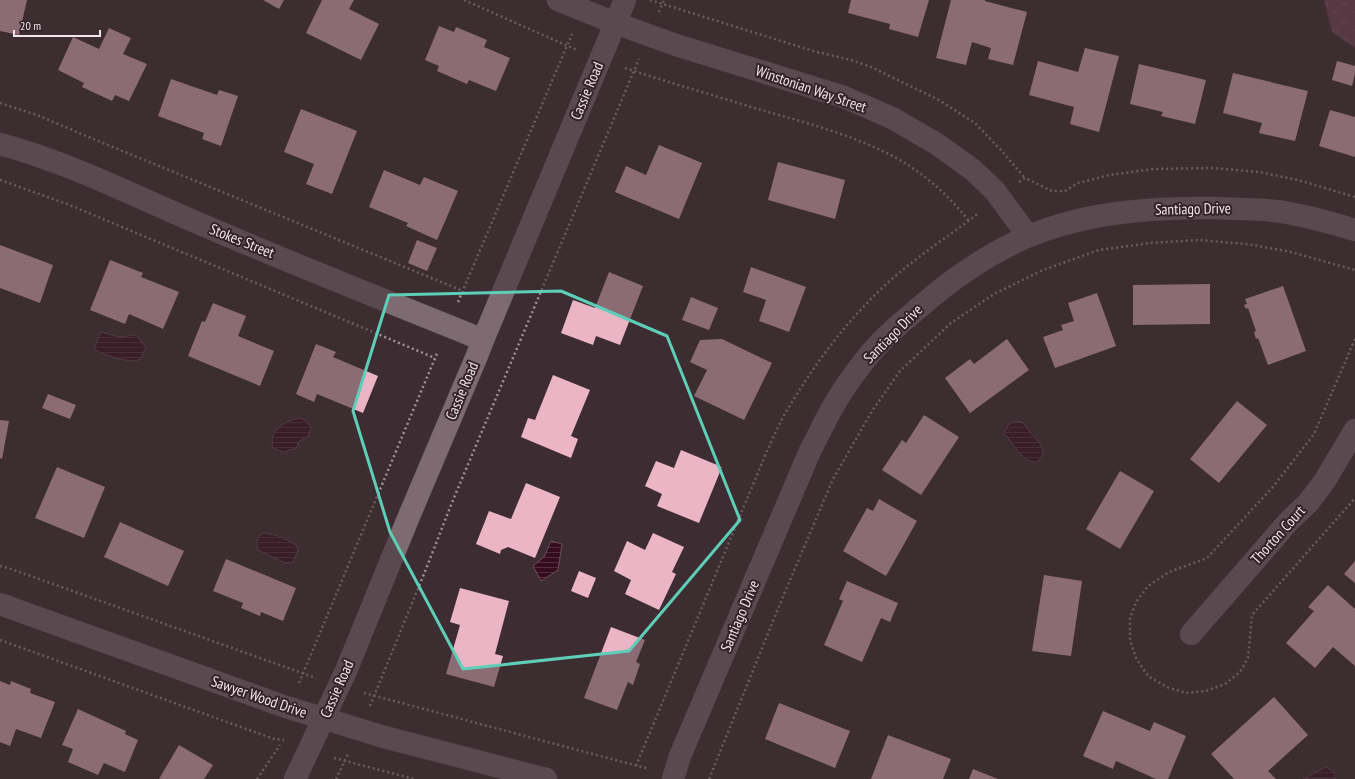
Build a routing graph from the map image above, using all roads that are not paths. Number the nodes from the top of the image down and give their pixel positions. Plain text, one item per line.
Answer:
1 (558, 0) edge
2 (625, 0) edge
3 (615, 23) junction
4 (0, 144) edge
5 (1355, 230) edge
6 (1028, 236) junction
7 (483, 340) junction
8 (1355, 430) edge
9 (0, 604) edge
10 (1191, 634) dead end
11 (324, 718) junction
12 (295, 779) edge
13 (546, 779) edge
14 (673, 779) edge

1 - 3 street, Winstonian Way Street
2 - 3 street, Cassie Road
3 - 6 street, Winstonian Way Street
3 - 7 street, Cassie Road
4 - 7 street, Stokes Street
5 - 6 street, Santiago Drive
6 - 14 street, Santiago Drive
7 - 11 street, Cassie Road
8 - 10 street, Thorton Court
9 - 11 street, Sawyer Wood Drive
11 - 12 street, Cassie Road
11 - 13 street, Sawyer Wood Drive

